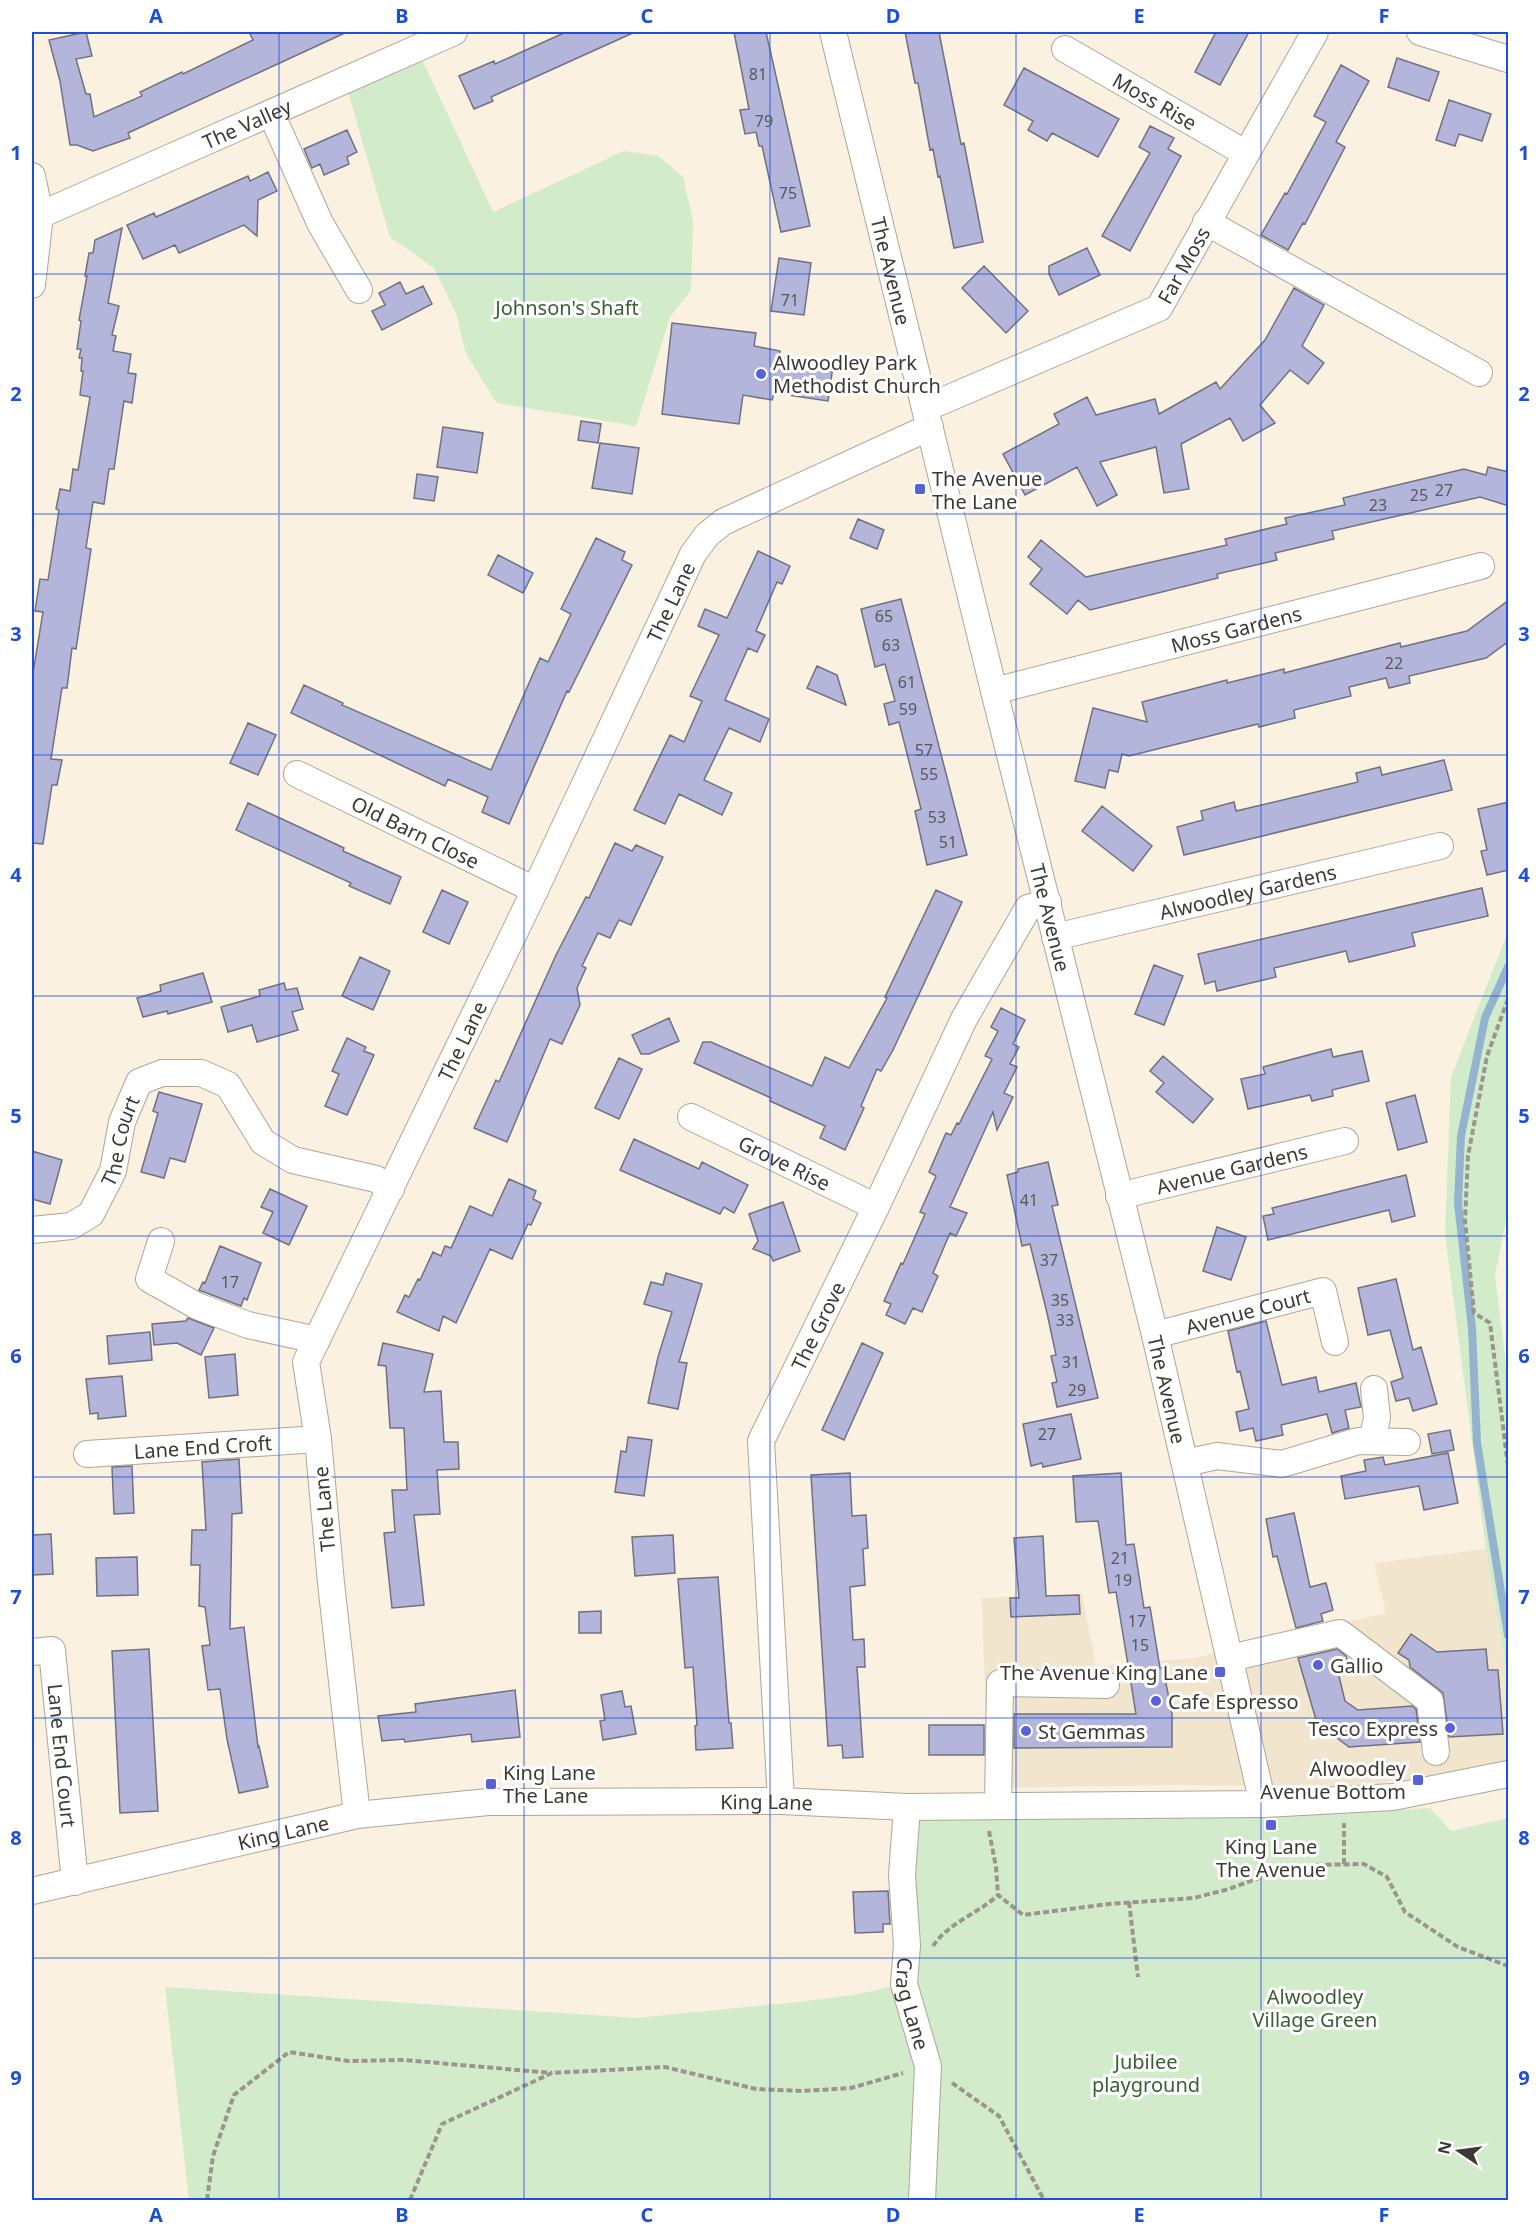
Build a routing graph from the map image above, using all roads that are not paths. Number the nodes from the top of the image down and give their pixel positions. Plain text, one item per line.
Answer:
1 (454, 32) edge
2 (833, 32) edge
3 (1315, 32) edge
4 (1420, 32) edge
5 (1065, 49) dead end
6 (1509, 58) edge
7 (271, 113) junction
8 (1245, 153) junction
9 (32, 176) edge
10 (40, 215) junction
11 (1206, 222) junction
12 (32, 285) edge
13 (359, 290) dead end
14 (1479, 373) dead end
15 (928, 418) junction
16 (1481, 566) dead end
17 (994, 691) junction
18 (297, 774) dead end
19 (1440, 846) dead end
20 (535, 890) junction
21 (1048, 902) junction
22 (1055, 937) junction
23 (691, 1117) dead end
24 (1345, 1141) dead end
25 (391, 1189) junction
26 (1119, 1196) junction
27 (876, 1207) junction
28 (32, 1230) edge
29 (161, 1241) dead end
30 (1155, 1335) junction
31 (317, 1340) junction
32 (1335, 1342) dead end
33 (1374, 1389) dead end
34 (318, 1439) junction
35 (1372, 1441) junction
36 (1407, 1442) dead end
37 (87, 1454) dead end
38 (1185, 1463) junction
39 (32, 1652) edge
40 (1230, 1658) junction
41 (1106, 1685) dead end
42 (1436, 1752) dead end
43 (1509, 1774) edge
44 (781, 1801) junction
45 (1263, 1804) junction
46 (988, 1806) junction
47 (907, 1807) junction
48 (357, 1815) junction
49 (916, 1866) dead end
50 (75, 1882) junction
51 (32, 1891) edge
52 (922, 2200) edge

1 - 7 street, The Valley
2 - 15 street, The Avenue
3 - 8 street, Far Moss
4 - 6 street
5 - 8 street, Moss Rise
7 - 10 street, The Valley
7 - 13 street
8 - 11 street, Far Moss
9 - 10 street
10 - 12 street
11 - 14 street
11 - 15 street, Far Moss
15 - 17 street, The Avenue
15 - 20 street, The Lane
16 - 17 street, Moss Gardens
17 - 21 street, The Avenue
18 - 20 street, Old Barn Close
19 - 22 street, Alwoodley Gardens
20 - 25 street, The Lane
21 - 22 street, The Avenue
21 - 27 street, The Grove
22 - 26 street, The Avenue
23 - 27 street, Grove Rise
24 - 26 street, Avenue Gardens
25 - 28 street, The Court
25 - 31 street, The Lane
26 - 30 street, The Avenue
27 - 44 street, The Grove
29 - 31 street
30 - 32 street, Avenue Court
30 - 38 street, The Avenue
31 - 34 street, The Lane
33 - 35 street
34 - 37 street, Lane End Croft
34 - 48 street, The Lane
35 - 36 street
35 - 38 street
38 - 40 street, The Avenue
39 - 50 street, Lane End Court
40 - 42 street
40 - 45 street, The Avenue
41 - 46 street
43 - 45 street, King Lane
44 - 47 street, King Lane
44 - 48 street, King Lane
45 - 46 street, King Lane
46 - 47 street, King Lane
47 - 49 street
47 - 52 street, Crag Lane
48 - 50 street, King Lane
50 - 51 street, King Lane

